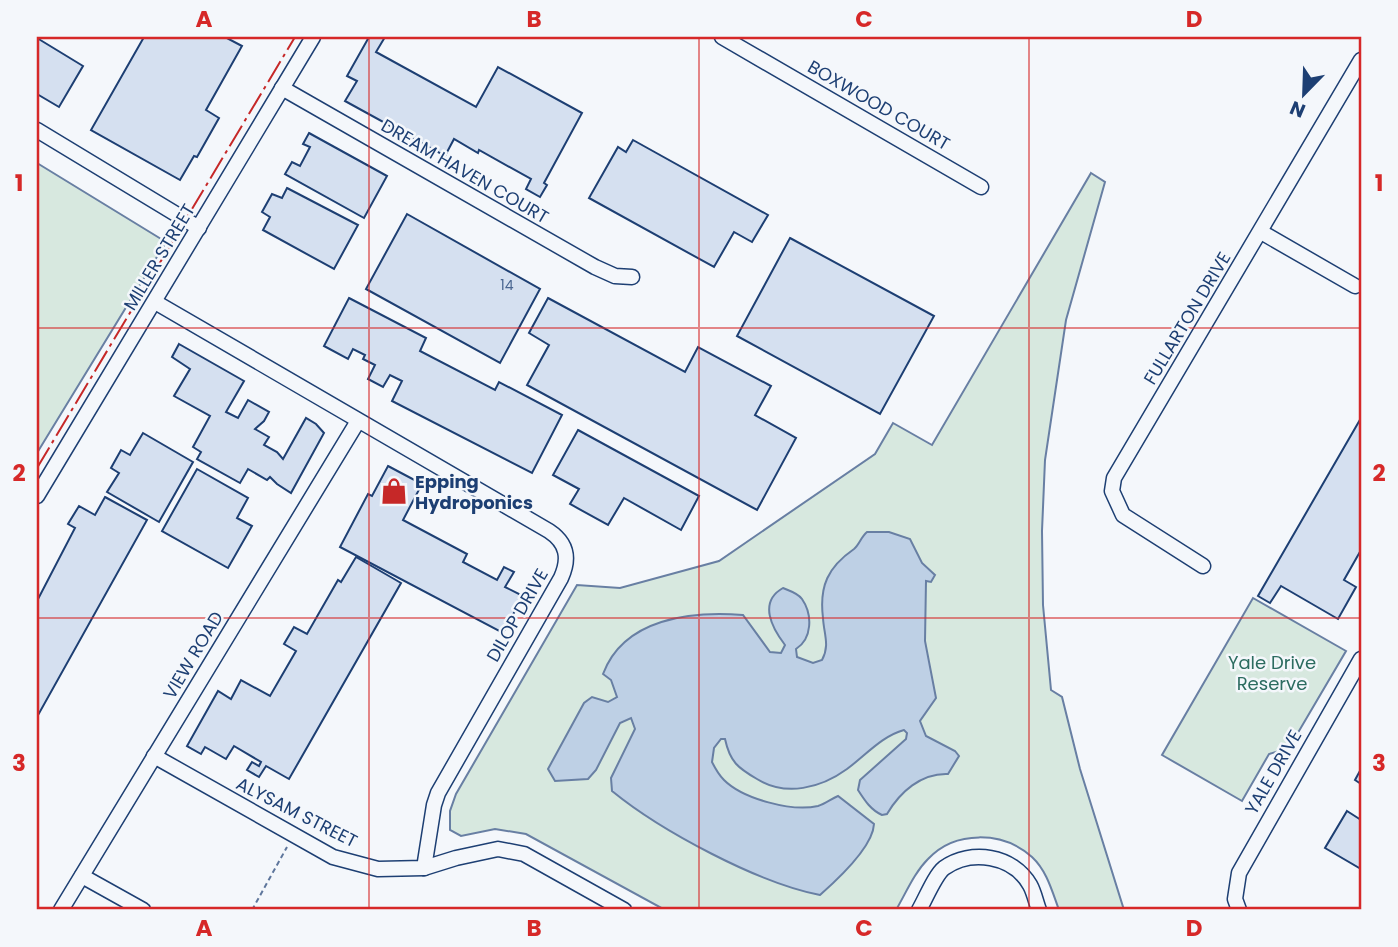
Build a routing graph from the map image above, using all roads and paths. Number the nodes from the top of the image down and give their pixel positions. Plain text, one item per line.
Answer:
1 (313, 37) edge
2 (722, 37) edge
3 (1361, 60) edge
4 (282, 88) junction
5 (37, 130) edge
6 (981, 187) dead end
7 (200, 228) junction
8 (1261, 232) junction
9 (632, 277) dead end
10 (1355, 285) dead end
11 (155, 302) junction
12 (358, 421) junction
13 (37, 496) edge
14 (1203, 566) dead end
15 (1361, 659) edge
16 (154, 757) junction
17 (293, 835) junction
18 (424, 868) junction
19 (82, 876) junction
20 (61, 910) edge
21 (143, 910) edge
22 (252, 910) edge
23 (624, 910) edge
24 (919, 910) edge
25 (1039, 910) edge
26 (1239, 910) edge

1 - 4 street, MILLER STREET
2 - 6 street, BOXWOOD COURT
3 - 8 street, FULLARTON DRIVE
4 - 7 street, MILLER STREET
4 - 9 street, DREAM HAVEN COURT
5 - 7 street
7 - 11 street, MILLER STREET
8 - 10 street
8 - 14 street, FULLARTON DRIVE
11 - 12 street, DILOP DRIVE
11 - 13 street, MILLER STREET
12 - 16 street, VIEW ROAD
12 - 18 street, DILOP DRIVE
15 - 26 street, YALE DRIVE
16 - 17 street, ALYSAM STREET
16 - 19 street, VIEW ROAD
17 - 18 street, ALYSAM STREET
17 - 22 path
18 - 23 street, ALYSAM STREET
19 - 20 street, VIEW ROAD
19 - 21 street
24 - 25 street

